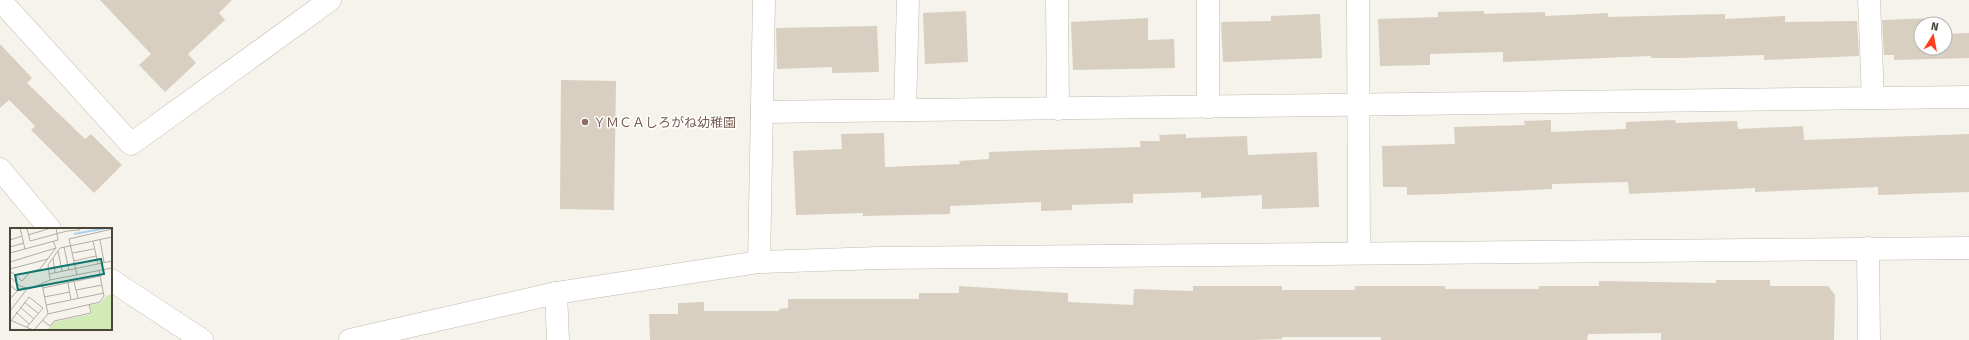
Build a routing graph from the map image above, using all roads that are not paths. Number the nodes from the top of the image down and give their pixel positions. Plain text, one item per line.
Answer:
1 (0, 0) edge
2 (330, 0) edge
3 (764, 0) edge
4 (908, 0) edge
5 (1057, 0) edge
6 (1208, 0) edge
7 (1358, 0) edge
8 (1869, 0) edge
9 (1969, 97) edge
10 (1872, 98) junction
11 (1360, 105) junction
12 (1208, 107) junction
13 (1058, 109) junction
14 (905, 110) junction
15 (762, 112) junction
16 (0, 169) edge
17 (49, 228) edge
18 (1868, 248) junction
19 (1969, 248) edge
20 (1359, 253) junction
21 (759, 262) junction
22 (112, 281) edge
23 (556, 293) junction
24 (202, 340) edge
25 (350, 340) edge
26 (558, 340) edge
27 (1870, 340) edge

1 - 2 street
3 - 15 street
4 - 14 street
5 - 13 street
6 - 12 street
7 - 11 street
8 - 10 street
9 - 10 street
10 - 11 street
11 - 12 street
11 - 20 street
12 - 13 street
13 - 14 street
14 - 15 street
15 - 21 street
16 - 17 street
18 - 19 street
18 - 20 street
18 - 27 street
20 - 21 street
21 - 23 street
22 - 24 street
23 - 25 street
23 - 26 street

